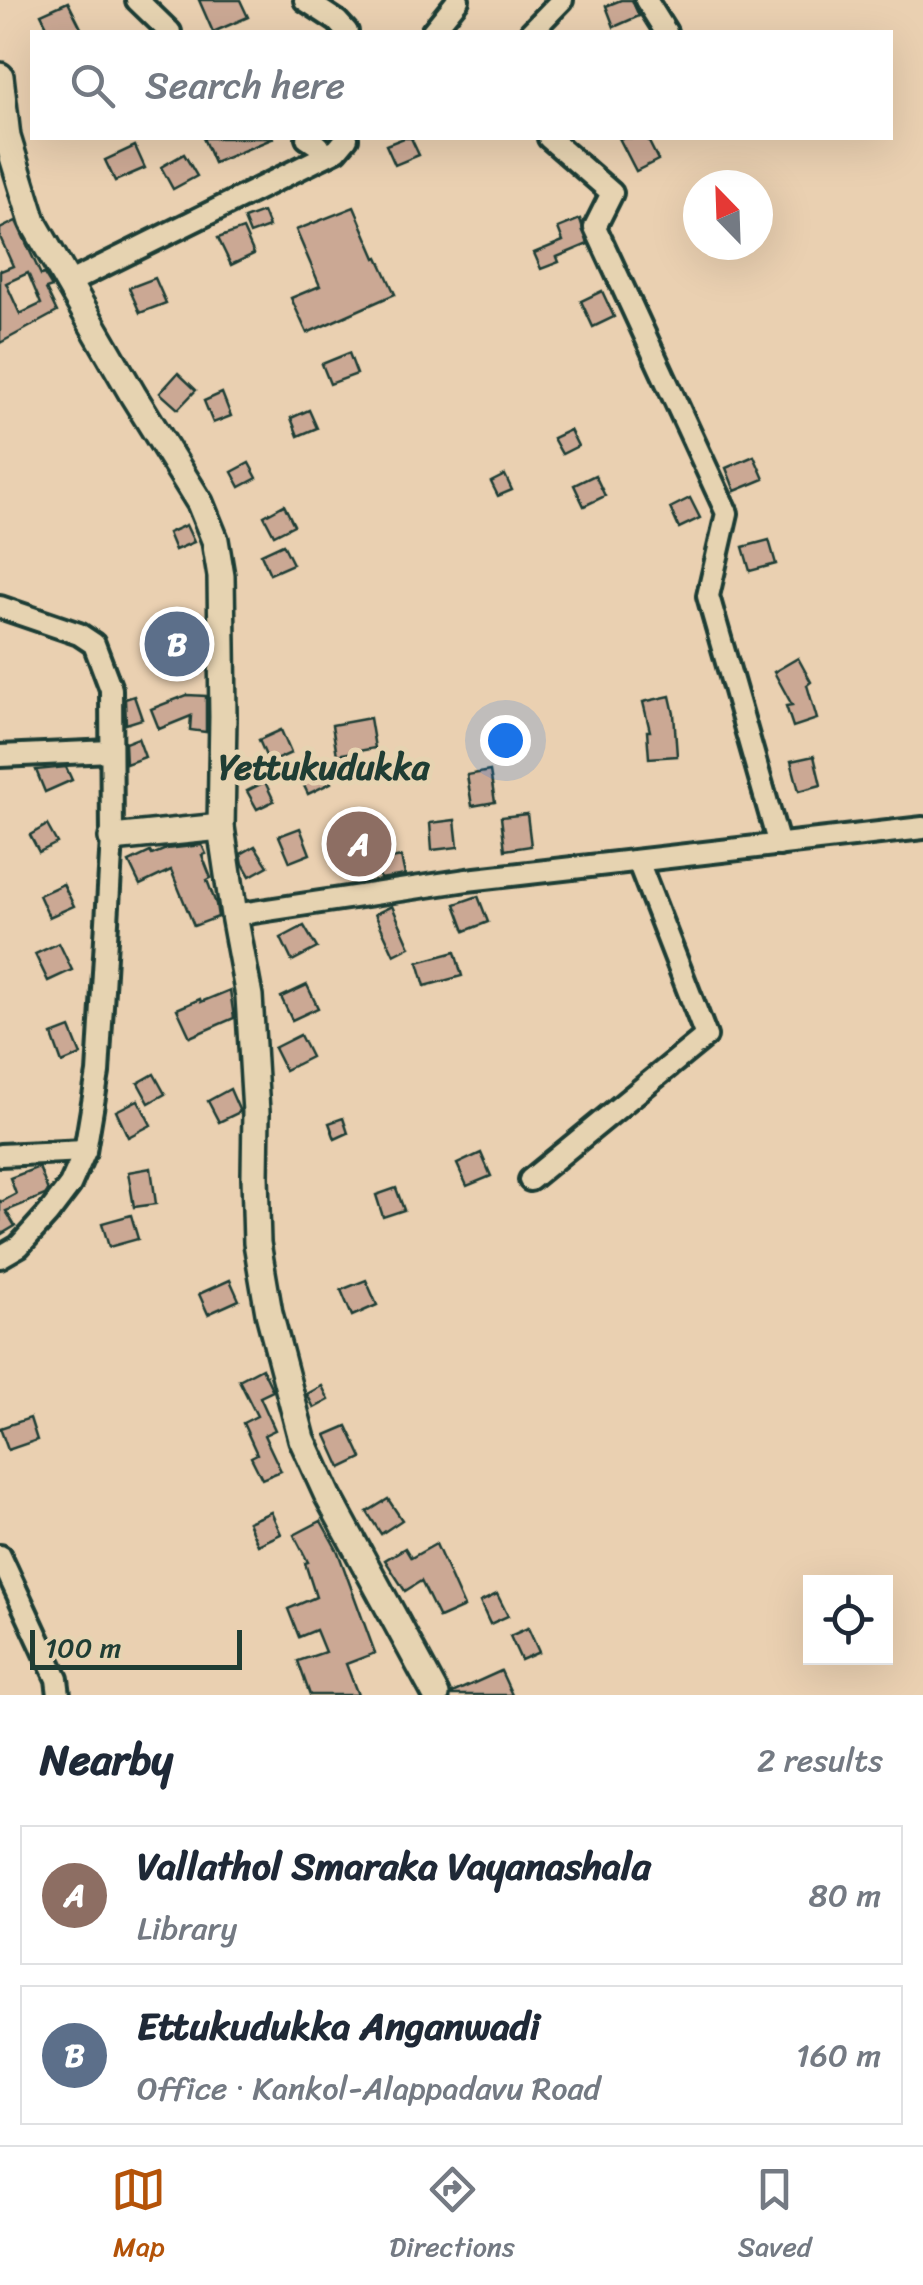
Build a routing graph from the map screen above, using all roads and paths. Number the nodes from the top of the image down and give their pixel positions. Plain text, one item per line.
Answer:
1 (137, 0) edge
2 (304, 0) edge
3 (562, 0) edge
4 (646, 0) edge
5 (455, 1) edge
6 (168, 30) edge
7 (345, 30) edge
8 (433, 30) edge
9 (533, 30) edge
10 (665, 30) edge
11 (0, 76) edge
12 (310, 140) edge
13 (345, 140) edge
14 (551, 140) edge
15 (324, 156) junction
16 (68, 283) junction
17 (0, 607) edge
18 (111, 751) junction
19 (0, 756) edge
20 (221, 827) junction
21 (923, 828) edge
22 (112, 838) junction
23 (779, 844) junction
24 (638, 861) junction
25 (234, 915) junction
26 (85, 1152) junction
27 (0, 1154) edge
28 (530, 1180) dead end
29 (0, 1257) edge
30 (0, 1556) edge
31 (59, 1695) edge
32 (436, 1695) edge

1 - 6 street
2 - 7 street
3 - 9 street
4 - 10 street
5 - 8 street
11 - 16 main road
12 - 15 street
13 - 15 street
14 - 23 street
15 - 16 street
16 - 20 main road
17 - 18 street
18 - 19 street
18 - 22 street
20 - 22 main road
20 - 25 main road
21 - 23 street
22 - 26 street
23 - 24 street
24 - 25 street
24 - 28 street
25 - 32 main road
26 - 27 street
26 - 29 street
30 - 31 street

